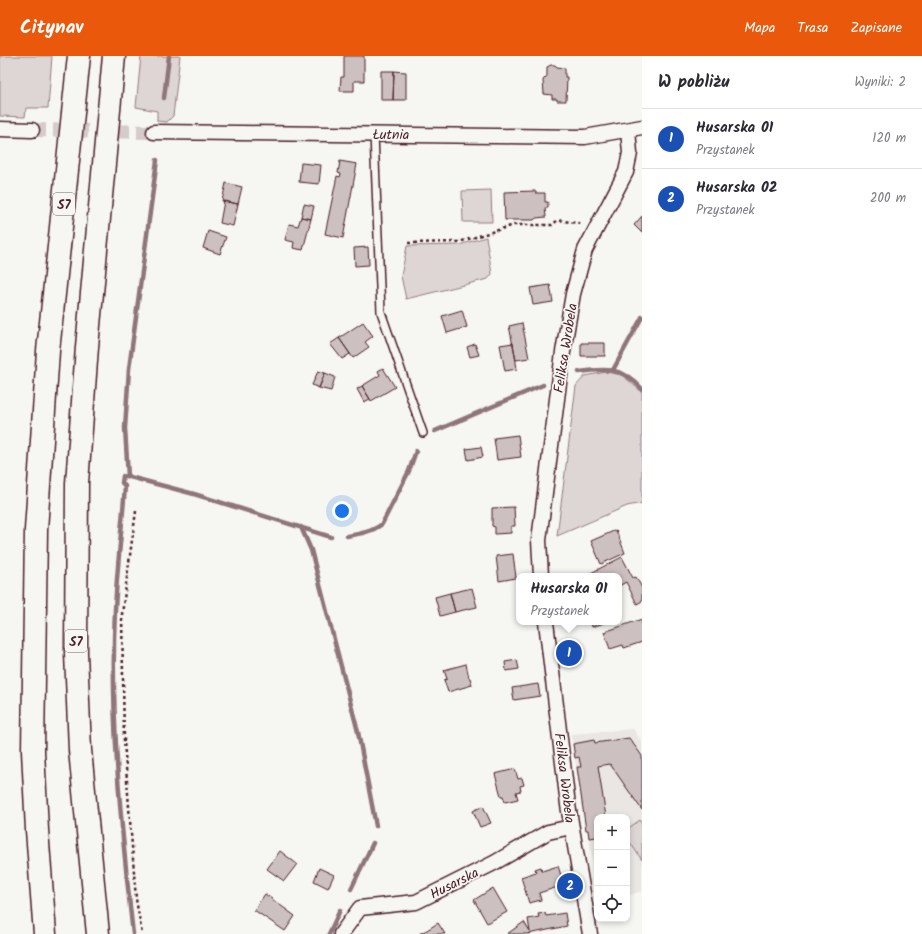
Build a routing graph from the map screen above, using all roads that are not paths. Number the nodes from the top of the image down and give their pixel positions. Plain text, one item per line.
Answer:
1 (79, 56) edge
2 (114, 56) edge
3 (642, 118) edge
4 (642, 127) edge
5 (0, 129) edge
6 (32, 130) tunnel mouth
7 (628, 130) junction
8 (154, 132) tunnel mouth
9 (374, 134) junction
10 (423, 433) dead end
11 (541, 573) edge
12 (546, 625) edge
13 (571, 827) junction
14 (45, 934) edge
15 (98, 934) edge
16 (341, 934) edge
17 (590, 934) edge

1 - 14 highway, S7
2 - 15 highway, S7
3 - 7 street
4 - 7 street
5 - 6 street
7 - 9 street, Łutnia
7 - 11 street, Feliksa Wrobela
8 - 9 street, Łutnia
9 - 10 lane
12 - 13 street, Feliksa Wrobela
13 - 16 street, Husarska
13 - 17 street, Feliksa Wrobela

